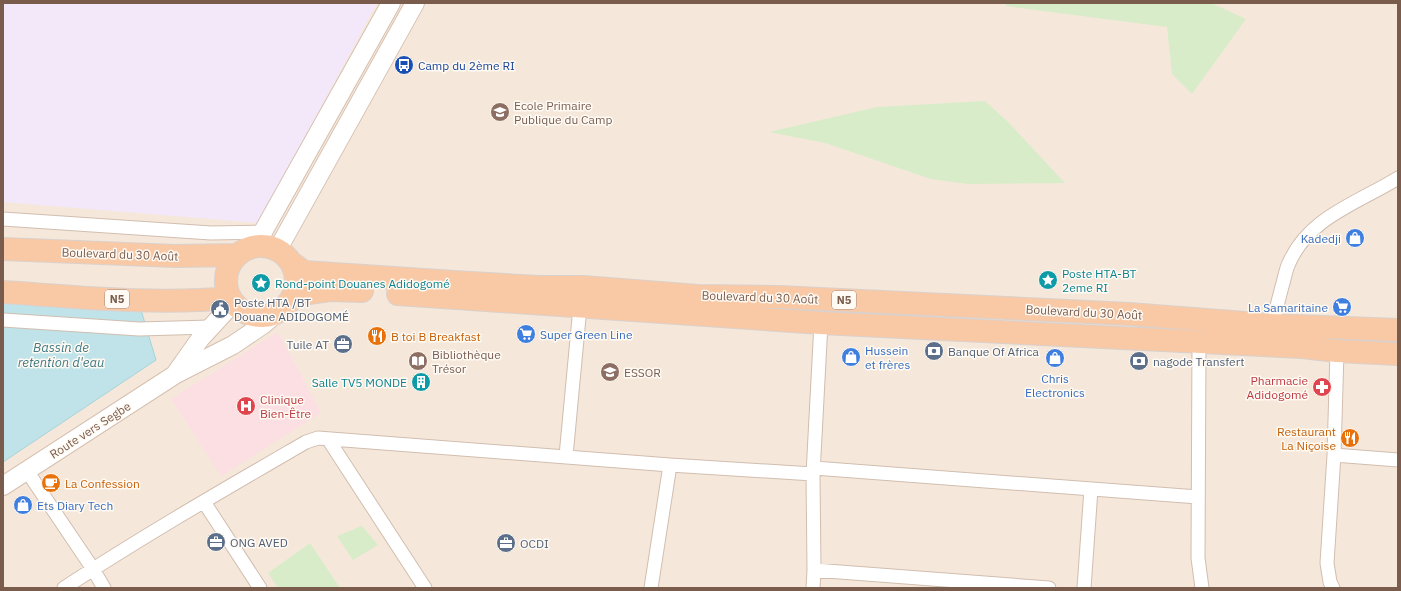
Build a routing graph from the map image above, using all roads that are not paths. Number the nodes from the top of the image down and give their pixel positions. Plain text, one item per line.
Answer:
1 (391, 3) edge
2 (415, 3) edge
3 (1398, 178) edge
4 (1384, 187) junction
5 (1398, 188) edge
6 (3, 219) edge
7 (252, 244) junction
8 (3, 249) edge
9 (285, 256) junction
10 (3, 292) edge
11 (294, 295) junction
12 (232, 300) junction
13 (580, 307) junction
14 (278, 312) junction
15 (1129, 314) junction
16 (3, 320) edge
17 (821, 323) junction
18 (1272, 325) junction
19 (210, 327) junction
20 (1338, 327) junction
21 (1398, 330) edge
22 (1128, 339) junction
23 (1199, 342) junction
24 (1336, 351) junction
25 (1398, 354) edge
26 (176, 374) junction
27 (328, 439) junction
28 (1334, 455) junction
29 (566, 456) junction
30 (1398, 460) edge
31 (670, 464) junction
32 (27, 471) junction
33 (813, 471) junction
34 (3, 486) edge
35 (1091, 489) junction
36 (1198, 497) junction
37 (204, 502) junction
38 (93, 569) junction
39 (814, 570) junction
40 (944, 584) edge
41 (64, 588) edge
42 (104, 588) edge
43 (260, 588) edge
44 (425, 588) edge
45 (651, 588) edge
46 (812, 588) edge
47 (1049, 588) edge
48 (1084, 588) edge
49 (1202, 588) edge
50 (1333, 588) edge

1 - 7 main road
2 - 9 main road
3 - 4 street
4 - 5 street
4 - 18 street
6 - 7 street
7 - 8 highway, Boulevard du 30 Août / N5
7 - 9 highway, N5
7 - 12 highway
9 - 11 highway
9 - 15 highway, Boulevard du 30 Août / N5
10 - 12 highway, N5
11 - 13 highway, Boulevard du 30 Août / N5
11 - 14 highway
12 - 14 highway
12 - 19 main road, Route vers Segbe
13 - 17 highway, Boulevard du 30 Août / N5
13 - 29 street
14 - 26 main road, Route vers Segbe
15 - 18 highway, Boulevard du 30 Août / N5
15 - 22 highway
16 - 19 street
17 - 22 highway, Boulevard du 30 Août / N5
17 - 33 street
18 - 20 highway, Boulevard du 30 Août / N5
19 - 26 main road, Route vers Segbe
20 - 21 highway, Boulevard du 30 Août / N5
20 - 24 highway
22 - 23 highway, Boulevard du 30 Août / N5
23 - 24 highway, Boulevard du 30 Août / N5
23 - 36 street
24 - 25 highway, Boulevard du 30 Août / N5
24 - 28 street
26 - 32 main road, Route vers Segbe
27 - 29 street
27 - 37 street
27 - 44 street
28 - 30 street
28 - 50 street
29 - 31 street
31 - 33 street
31 - 45 street
32 - 34 main road, Route vers Segbe
32 - 38 street
33 - 35 street
33 - 39 street
35 - 36 street
35 - 48 street
36 - 49 street
37 - 38 street
37 - 43 street
38 - 41 street
38 - 42 street
39 - 40 street
39 - 46 street
40 - 47 street

